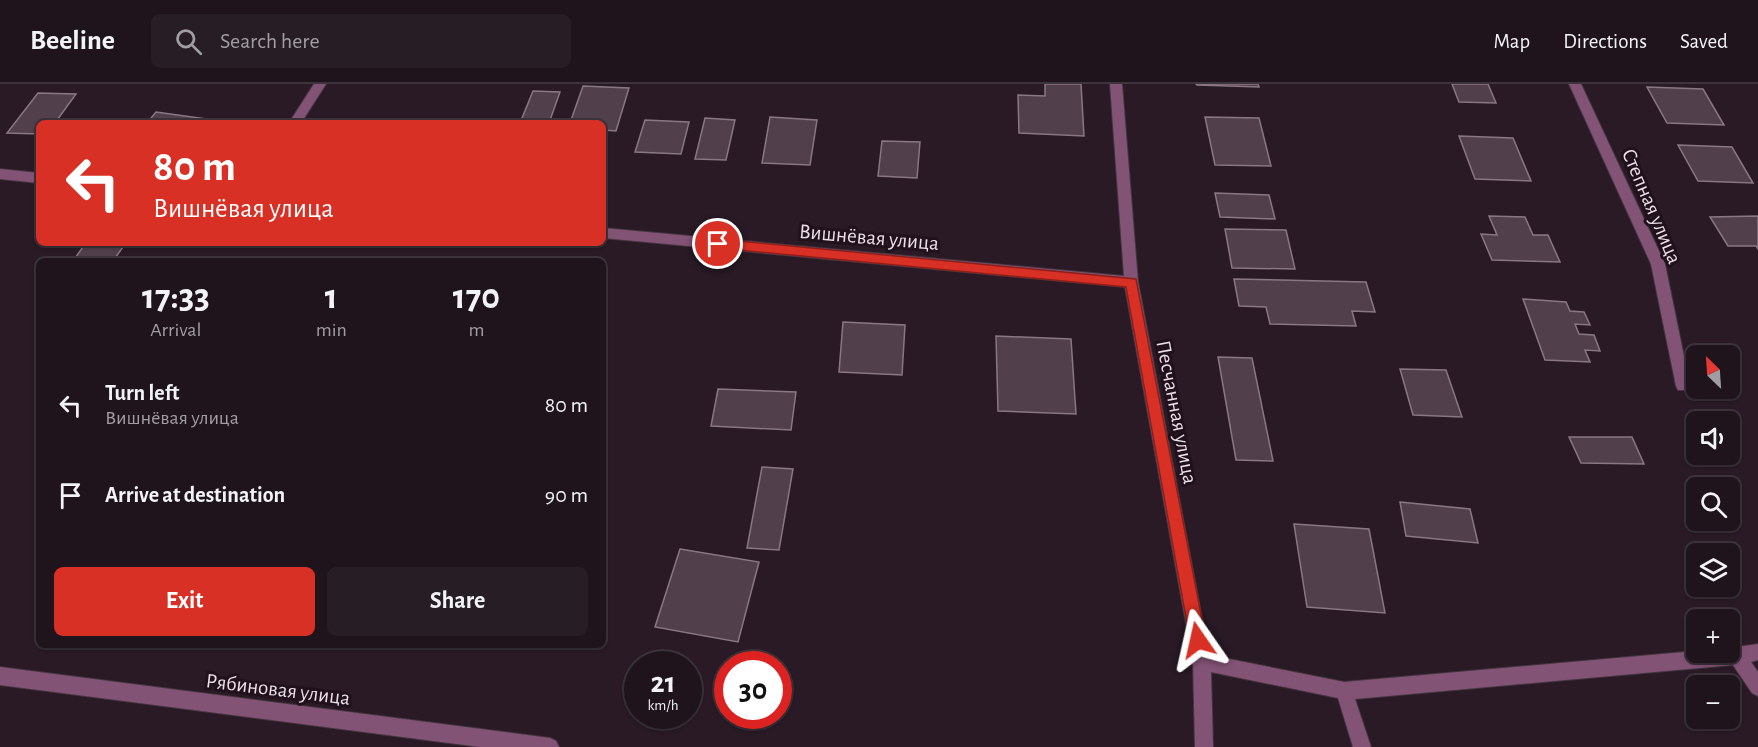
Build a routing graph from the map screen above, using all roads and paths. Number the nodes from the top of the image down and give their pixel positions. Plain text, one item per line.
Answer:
1 (320, 84) edge
2 (1116, 84) edge
3 (1575, 84) edge
4 (297, 120) edge
5 (0, 174) edge
6 (36, 178) edge
7 (606, 233) edge
8 (1131, 282) junction
9 (1683, 386) dead end
10 (1758, 652) edge
11 (1740, 655) edge
12 (1740, 660) edge
13 (1686, 661) edge
14 (1202, 662) junction
15 (0, 676) edge
16 (1758, 687) edge
17 (1344, 691) junction
18 (550, 747) edge
19 (1204, 747) edge
20 (1362, 747) edge

1 - 4 street
2 - 8 street, Песчанная улица
3 - 9 street, Степная улица
5 - 6 street
7 - 8 street, Вишнёвая улица
8 - 14 street, Песчанная улица
10 - 11 street
12 - 16 street
13 - 17 street
14 - 17 street
14 - 19 street, Песчанная улица
15 - 18 street, Рябиновая улица
17 - 20 street

